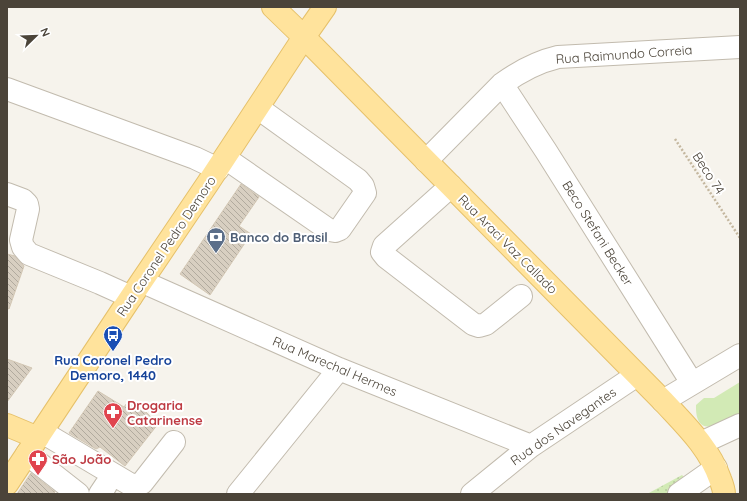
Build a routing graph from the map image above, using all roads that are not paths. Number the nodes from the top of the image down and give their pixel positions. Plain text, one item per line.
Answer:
1 (273, 7) edge
2 (326, 7) edge
3 (304, 37) junction
4 (740, 47) edge
5 (502, 84) junction
6 (7, 90) edge
7 (258, 108) junction
8 (426, 160) junction
9 (222, 163) junction
10 (451, 186) junction
11 (7, 194) edge
12 (137, 288) junction
13 (521, 296) dead end
14 (740, 355) edge
15 (339, 369) junction
16 (638, 375) junction
17 (692, 383) junction
18 (663, 401) junction
19 (740, 425) edge
20 (7, 426) edge
21 (36, 441) junction
22 (174, 442) dead end
23 (701, 443) junction
24 (531, 446) junction
25 (716, 468) junction
26 (7, 484) edge
27 (78, 494) edge
28 (238, 494) edge
29 (472, 494) edge
30 (680, 494) edge
31 (724, 494) edge

1 - 3 main road, Rua Araci Vaz Callado
2 - 3 main road, Rua Coronel Pedro Demoro
3 - 7 main road, Rua Coronel Pedro Demoro
3 - 8 main road, Rua Araci Vaz Callado
4 - 5 street, Rua Raimundo Correia
5 - 8 street, Rua Raimundo Correia
5 - 17 street, Beco Stefani Becker
6 - 9 street
7 - 9 main road, Rua Coronel Pedro Demoro
7 - 9 street
8 - 10 main road, Rua Araci Vaz Callado
9 - 12 main road, Rua Coronel Pedro Demoro
10 - 13 street
10 - 16 main road, Rua Araci Vaz Callado
11 - 12 street, Rua Marechal Hermes
12 - 15 street, Rua Marechal Hermes
12 - 21 main road, Rua Coronel Pedro Demoro
14 - 17 street
15 - 24 street, Rua Marechal Hermes
15 - 28 street
16 - 18 main road, Rua Araci Vaz Callado
16 - 24 street, Rua dos Navegantes
17 - 18 street
18 - 23 main road, Rua Araci Vaz Callado
19 - 23 street
20 - 21 main road
21 - 22 street
21 - 26 main road, Rua Coronel Pedro Demoro
21 - 27 street
23 - 25 main road, Rua Araci Vaz Callado
24 - 29 street, Rua dos Navegantes
25 - 30 street
25 - 31 main road, Rua Araci Vaz Callado

